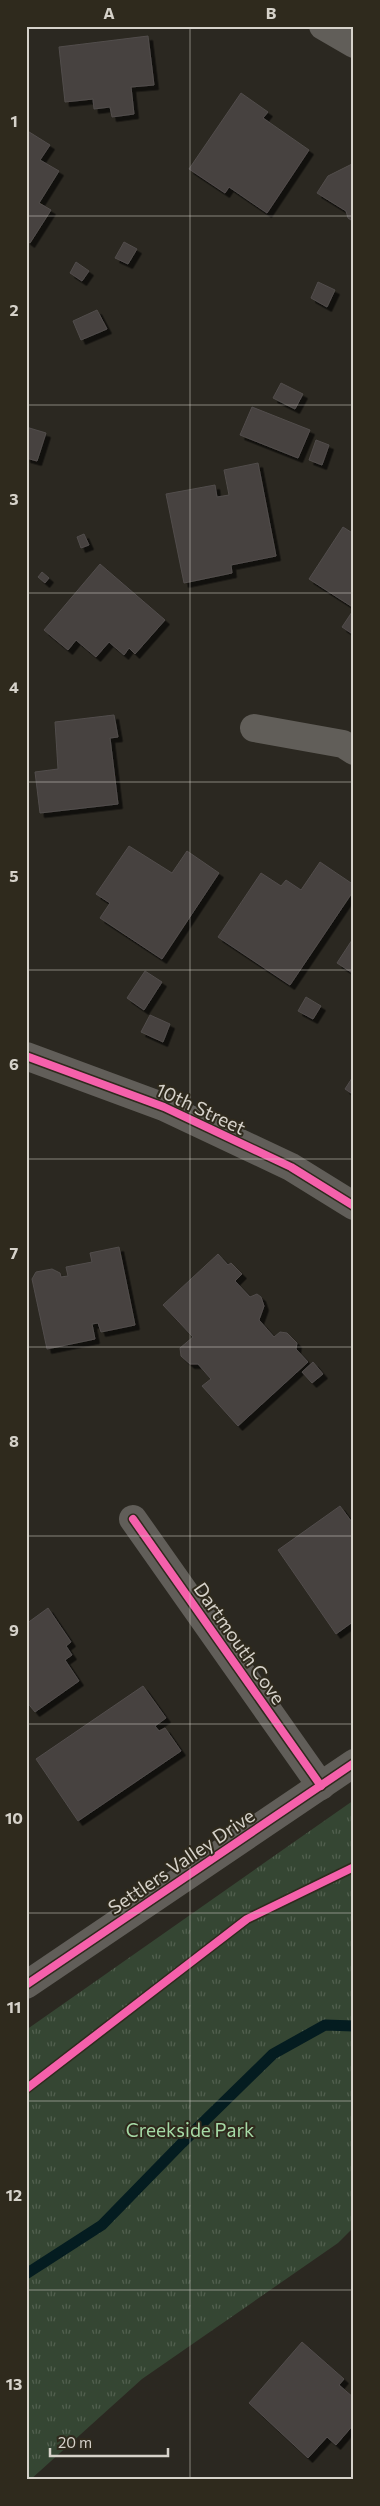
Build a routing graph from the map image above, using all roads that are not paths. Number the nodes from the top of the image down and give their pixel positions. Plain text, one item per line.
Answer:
1 (323, 26) edge
2 (354, 44) edge
3 (254, 728) dead end
4 (354, 752) edge
5 (26, 1056) edge
6 (354, 1206) edge
7 (133, 1519) dead end
8 (354, 1763) edge
9 (321, 1786) junction
10 (26, 1984) edge

1 - 2 street
3 - 4 street
5 - 6 street, 10th Street
7 - 9 street, Dartmouth Cove
8 - 9 street, Settlers Valley Drive
9 - 10 street, Settlers Valley Drive

